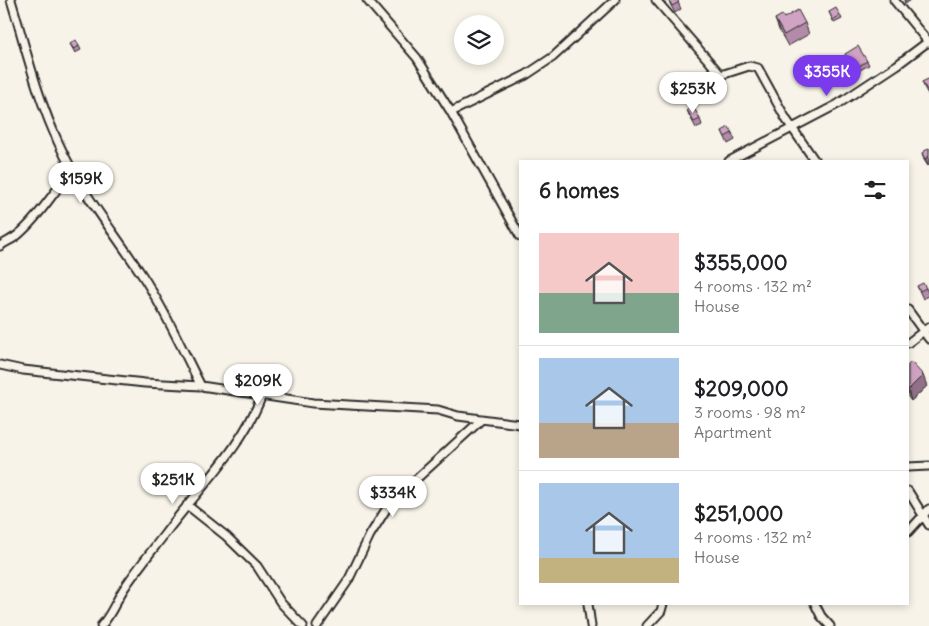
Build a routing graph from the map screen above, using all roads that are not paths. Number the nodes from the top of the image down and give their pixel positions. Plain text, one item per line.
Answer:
1 (11, 0) edge
2 (367, 0) edge
3 (615, 0) edge
4 (656, 0) edge
5 (894, 0) edge
6 (929, 42) edge
7 (451, 112) junction
8 (793, 129) junction
9 (731, 160) edge
10 (814, 160) edge
11 (73, 170) junction
12 (519, 234) edge
13 (0, 246) edge
14 (909, 311) edge
15 (926, 329) edge
16 (929, 339) edge
17 (909, 342) edge
18 (0, 365) edge
19 (201, 386) junction
20 (262, 395) junction
21 (481, 420) junction
22 (519, 424) edge
23 (929, 466) edge
24 (909, 467) edge
25 (909, 492) edge
26 (187, 505) junction
27 (926, 512) edge
28 (929, 525) edge
29 (909, 531) edge
30 (588, 605) edge
31 (663, 605) edge
32 (816, 605) edge
33 (101, 626) edge
34 (303, 626) edge
35 (318, 626) edge
36 (591, 626) edge
37 (647, 626) edge
38 (830, 626) edge

1 - 11 street
2 - 7 street
3 - 7 street
4 - 8 street
5 - 6 street
6 - 8 street
7 - 12 street
8 - 9 street
8 - 10 street
11 - 13 street
11 - 19 street
14 - 15 street
15 - 16 street
15 - 17 street
18 - 19 street
19 - 20 street
20 - 21 street
20 - 26 street
21 - 22 street
21 - 35 street
23 - 24 street
25 - 27 street
26 - 33 street
26 - 34 street
27 - 28 street
27 - 29 street
30 - 36 street
31 - 37 street
32 - 38 street

